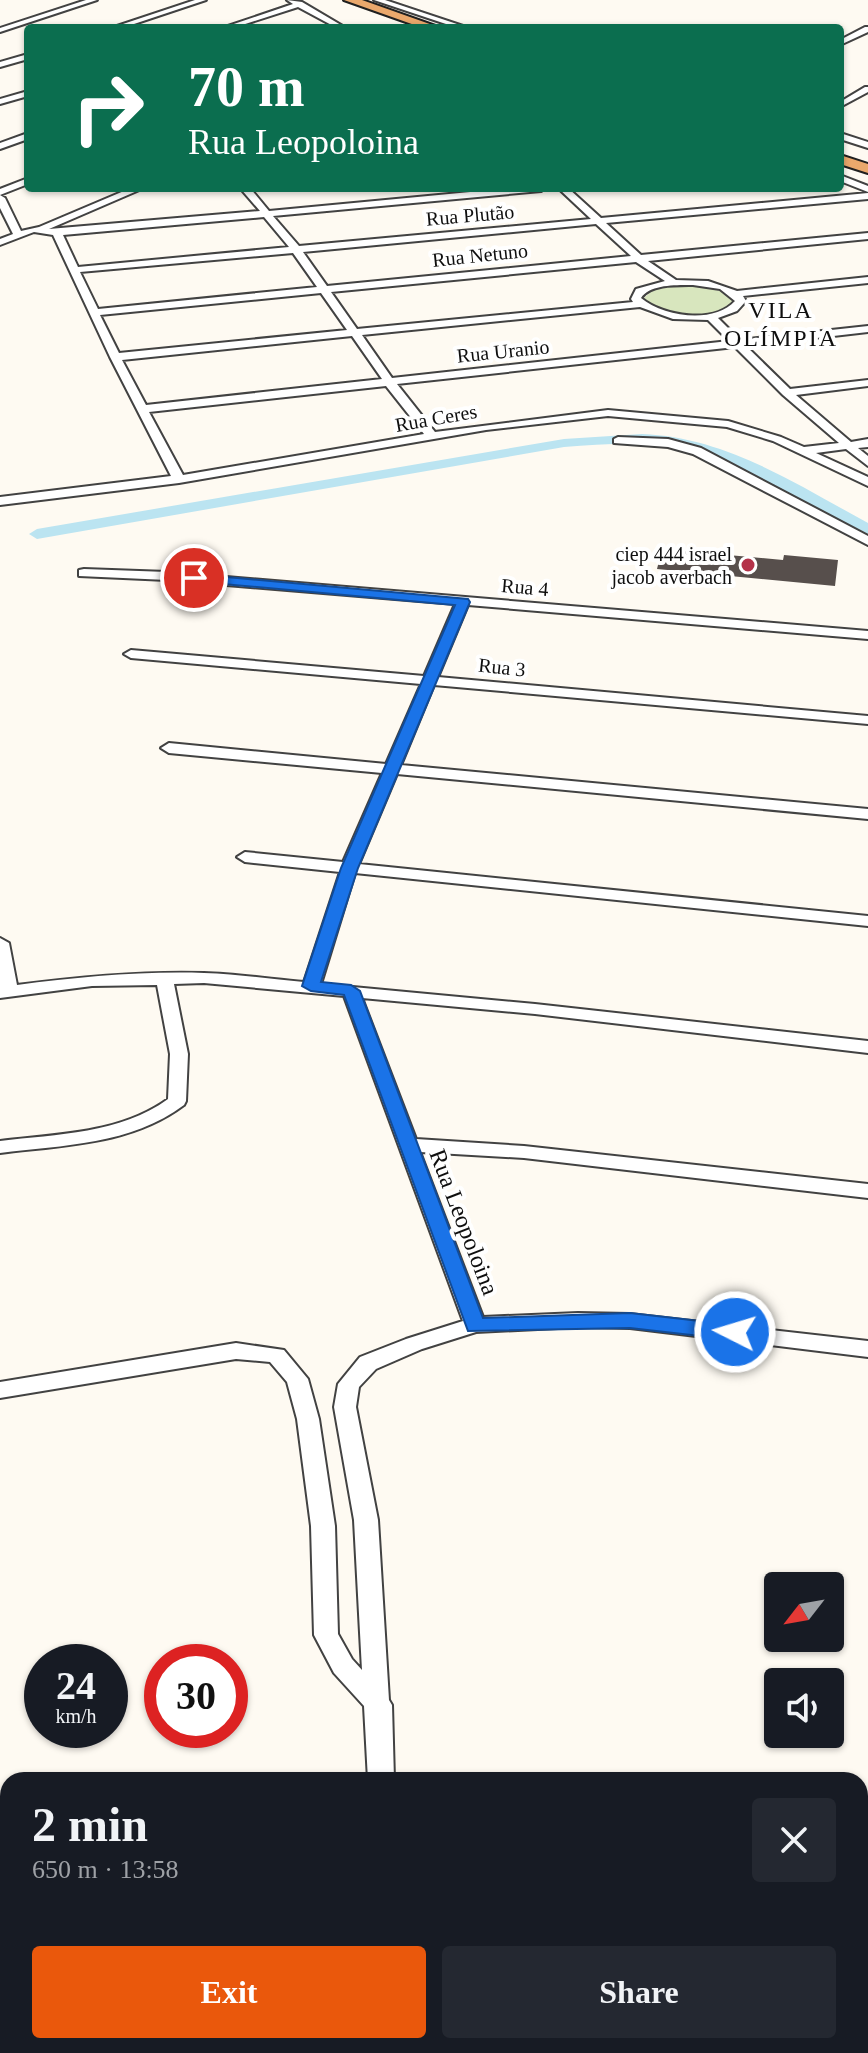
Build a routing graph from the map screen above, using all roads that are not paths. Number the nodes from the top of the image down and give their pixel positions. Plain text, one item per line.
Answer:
1 (93, 0) edge
2 (202, 0) edge
3 (336, 0) edge
4 (350, 0) edge
5 (378, 0) edge
6 (295, 2) edge
7 (127, 24) edge
8 (237, 24) edge
9 (335, 24) edge
10 (406, 24) edge
11 (423, 24) edge
12 (453, 24) edge
13 (868, 29) edge
14 (0, 30) edge
15 (844, 41) edge
16 (24, 57) edge
17 (12, 61) junction
18 (24, 63) edge
19 (0, 65) edge
20 (868, 89) edge
21 (24, 94) edge
22 (0, 102) edge
23 (844, 103) edge
24 (24, 137) edge
25 (844, 137) edge
26 (868, 145) edge
27 (0, 146) edge
28 (844, 157) edge
29 (844, 158) edge
30 (868, 162) edge
31 (844, 168) edge
32 (868, 169) edge
33 (868, 176) edge
34 (844, 180) edge
35 (24, 183) edge
36 (868, 189) edge
37 (0, 192) edge
38 (129, 192) edge
39 (248, 192) edge
40 (499, 192) edge
41 (567, 192) edge
42 (868, 196) edge
43 (0, 198) edge
44 (266, 214) junction
45 (598, 221) junction
46 (43, 228) junction
47 (17, 233) junction
48 (57, 233) junction
49 (868, 236) edge
50 (0, 242) edge
51 (295, 248) junction
52 (639, 259) junction
53 (75, 270) junction
54 (868, 280) edge
55 (673, 282) junction
56 (323, 288) junction
57 (736, 294) junction
58 (640, 304) junction
59 (95, 312) junction
60 (711, 317) junction
61 (868, 329) edge
62 (356, 334) junction
63 (736, 344) junction
64 (115, 357) junction
65 (389, 382) junction
66 (868, 383) edge
67 (787, 393) junction
68 (143, 409) junction
69 (433, 437) junction
70 (618, 441) dead end
71 (868, 443) edge
72 (845, 445) junction
73 (802, 451) junction
74 (868, 462) edge
75 (179, 479) junction
76 (868, 482) edge
77 (0, 501) edge
78 (868, 541) edge
79 (84, 573) dead end
80 (463, 602) junction
81 (868, 635) edge
82 (131, 654) dead end
83 (431, 679) junction
84 (868, 720) edge
85 (169, 748) dead end
86 (391, 768) junction
87 (868, 814) edge
88 (245, 857) dead end
89 (349, 868) junction
90 (868, 921) edge
91 (0, 943) edge
92 (164, 978) junction
93 (311, 986) junction
94 (351, 991) junction
95 (5, 992) edge
96 (868, 1047) edge
97 (407, 1145) junction
98 (0, 1147) edge
99 (868, 1191) edge
100 (475, 1325) junction
101 (868, 1349) edge
102 (0, 1390) edge
103 (379, 1705) junction
104 (381, 1772) edge

1 - 14 street
2 - 7 street
3 - 10 highway
4 - 11 highway
5 - 12 street
6 - 8 street
6 - 9 street
13 - 15 street
16 - 17 street
17 - 18 street
17 - 19 street
20 - 23 street
21 - 22 street
24 - 27 street
25 - 26 street
28 - 30 highway
29 - 32 highway
31 - 33 street
34 - 36 street
35 - 37 street
38 - 46 street
39 - 44 street
40 - 44 street
41 - 45 street
42 - 45 street, Rua Plutão
43 - 47 street
44 - 48 street
44 - 51 street
45 - 51 street, Rua Plutão
45 - 52 street
46 - 47 street
46 - 48 street
47 - 50 street
48 - 53 street
49 - 52 street, Rua Netuno
51 - 53 street, Rua Plutão
51 - 56 street
52 - 55 street
52 - 56 street, Rua Netuno
53 - 59 street
54 - 57 street
55 - 57 street
55 - 58 street
56 - 59 street, Rua Netuno
56 - 62 street
57 - 60 street
58 - 60 street
58 - 62 street
59 - 64 street
60 - 63 street
61 - 63 street, Rua Uranio
62 - 64 street
62 - 65 street
63 - 65 street, Rua Uranio
63 - 67 street
64 - 68 street
65 - 68 street, Rua Uranio
65 - 69 street
66 - 67 street
67 - 72 street
68 - 75 street
69 - 73 street, Rua Ceres
69 - 75 street, Rua Ceres
70 - 78 street
71 - 72 street
72 - 73 street
72 - 74 street
73 - 76 street, Rua Ceres
75 - 77 street, Rua Ceres
79 - 80 street, Rua 4
80 - 81 street, Rua 4
80 - 83 street
82 - 83 street, Rua 3
83 - 84 street, Rua 3
83 - 86 street
85 - 86 street
86 - 87 street
86 - 89 street
88 - 89 street
89 - 90 street
89 - 93 street
91 - 95 street
92 - 93 street
92 - 95 street
92 - 98 street
93 - 94 street
94 - 96 street
94 - 97 street, Rua Leopoloina
97 - 99 street
97 - 100 street, Rua Leopoloina
100 - 101 street, Rua Leopoloina
100 - 103 street
102 - 103 street
103 - 104 street

